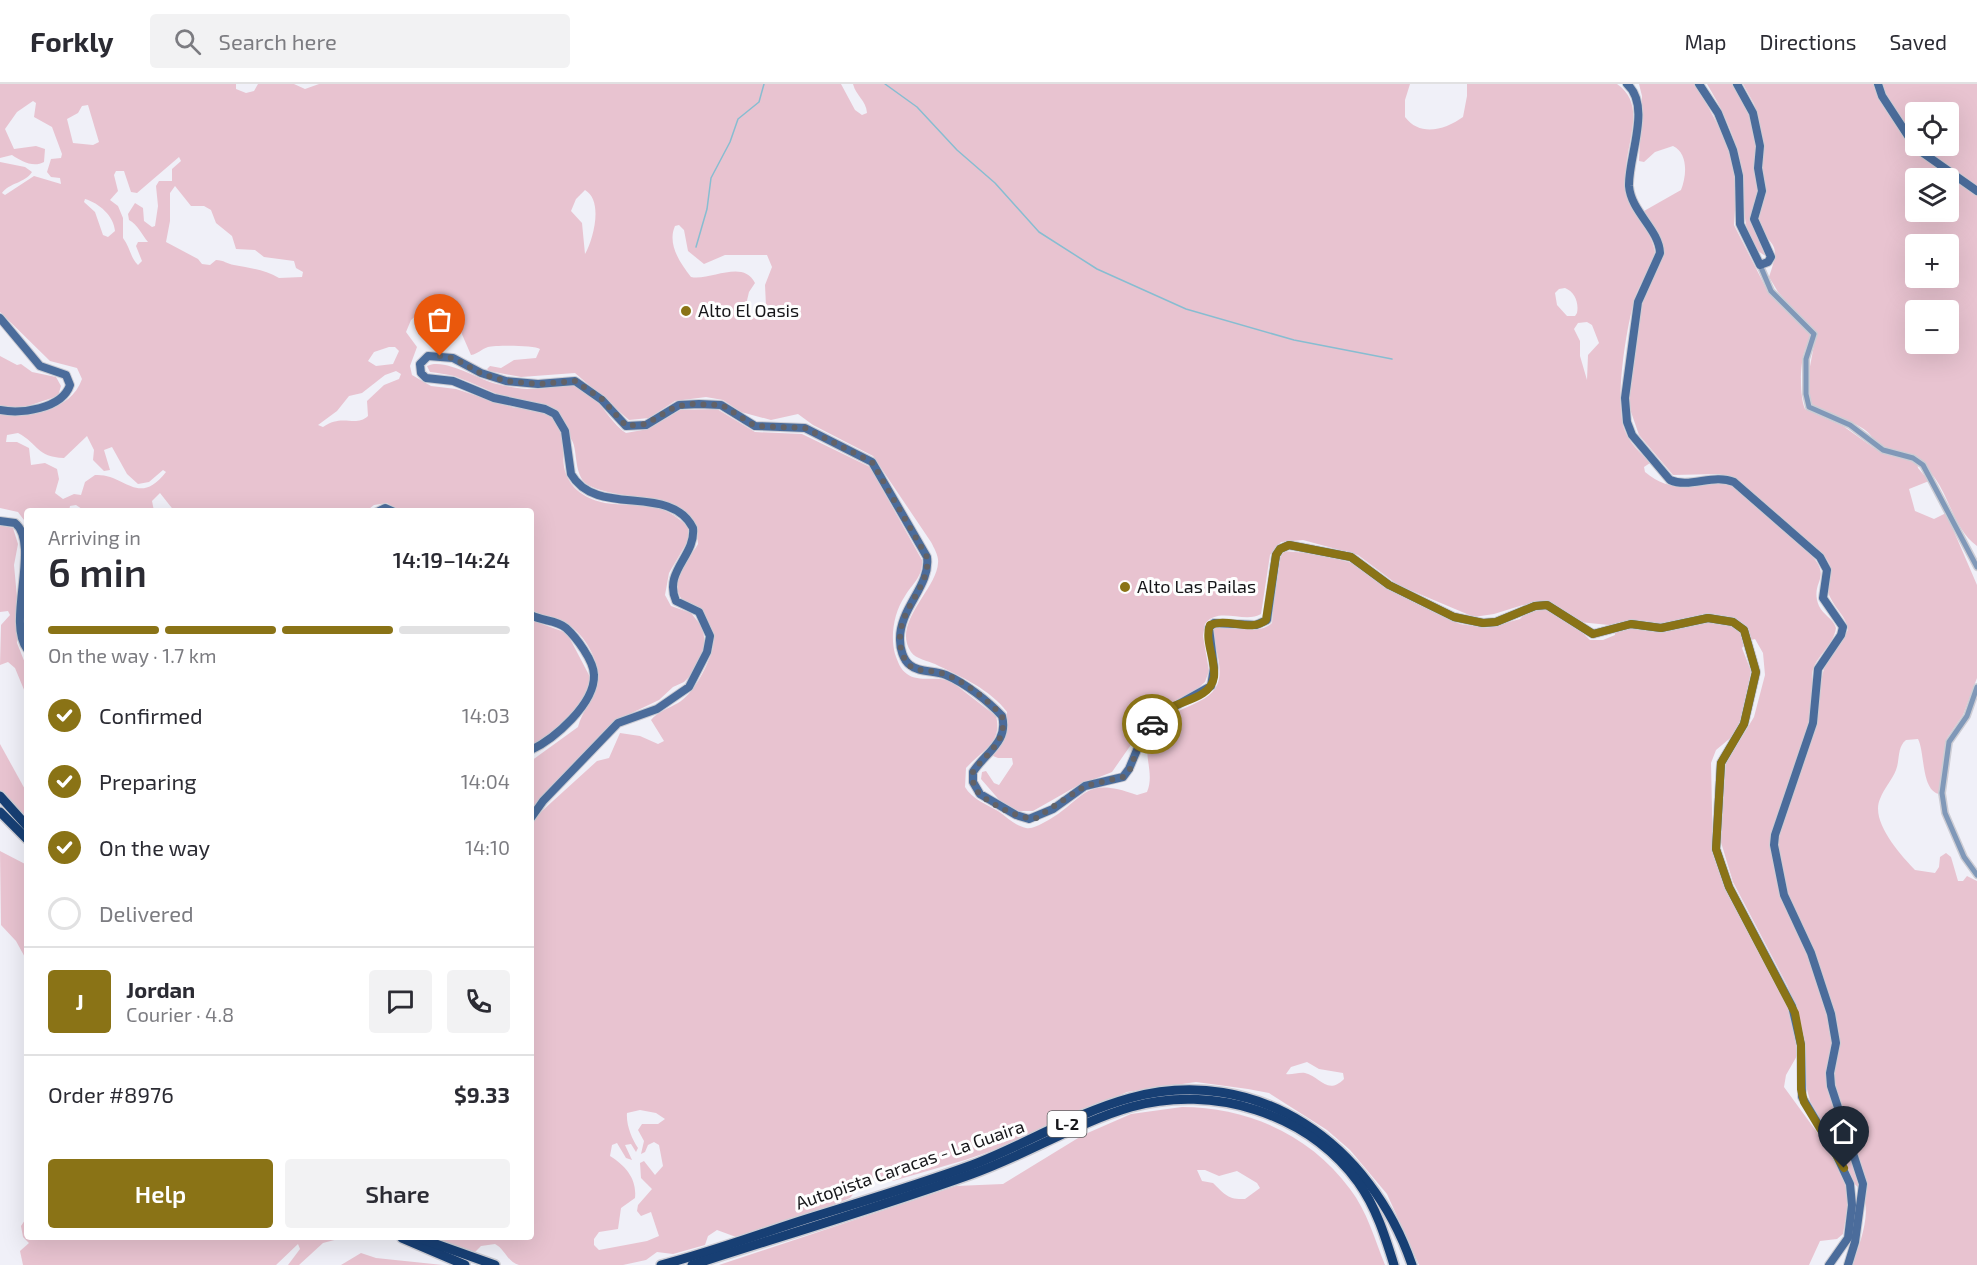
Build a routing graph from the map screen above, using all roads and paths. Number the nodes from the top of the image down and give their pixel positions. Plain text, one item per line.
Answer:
1 (1627, 84) edge
2 (1699, 84) edge
3 (1737, 84) edge
4 (1878, 84) edge
5 (1977, 191) edge
6 (1760, 265) junction
7 (0, 318) edge
8 (0, 410) edge
9 (0, 520) edge
10 (1977, 567) edge
11 (24, 576) edge
12 (24, 576) edge
13 (534, 616) edge
14 (24, 644) edge
15 (1977, 687) edge
16 (534, 748) edge
17 (0, 796) edge
18 (0, 812) edge
19 (534, 814) edge
20 (24, 823) edge
21 (24, 836) edge
22 (1977, 875) edge
23 (407, 1240) edge
24 (425, 1240) edge
25 (465, 1265) edge
26 (495, 1265) edge
27 (661, 1265) edge
28 (692, 1265) edge
29 (1394, 1265) edge
30 (1412, 1265) edge
31 (1829, 1265) edge
32 (1848, 1265) edge

1 - 32 main road
2 - 6 main road
3 - 6 main road
4 - 5 main road
6 - 10 street
7 - 8 main road
9 - 12 main road
11 - 14 main road
13 - 16 main road
15 - 22 street
17 - 20 highway
18 - 21 highway
19 - 31 main road
23 - 25 highway
24 - 26 highway
27 - 30 highway, Autopista Caracas - La Guaira / L-2
28 - 29 highway, Autopista Caracas - La Guaira / L-2

